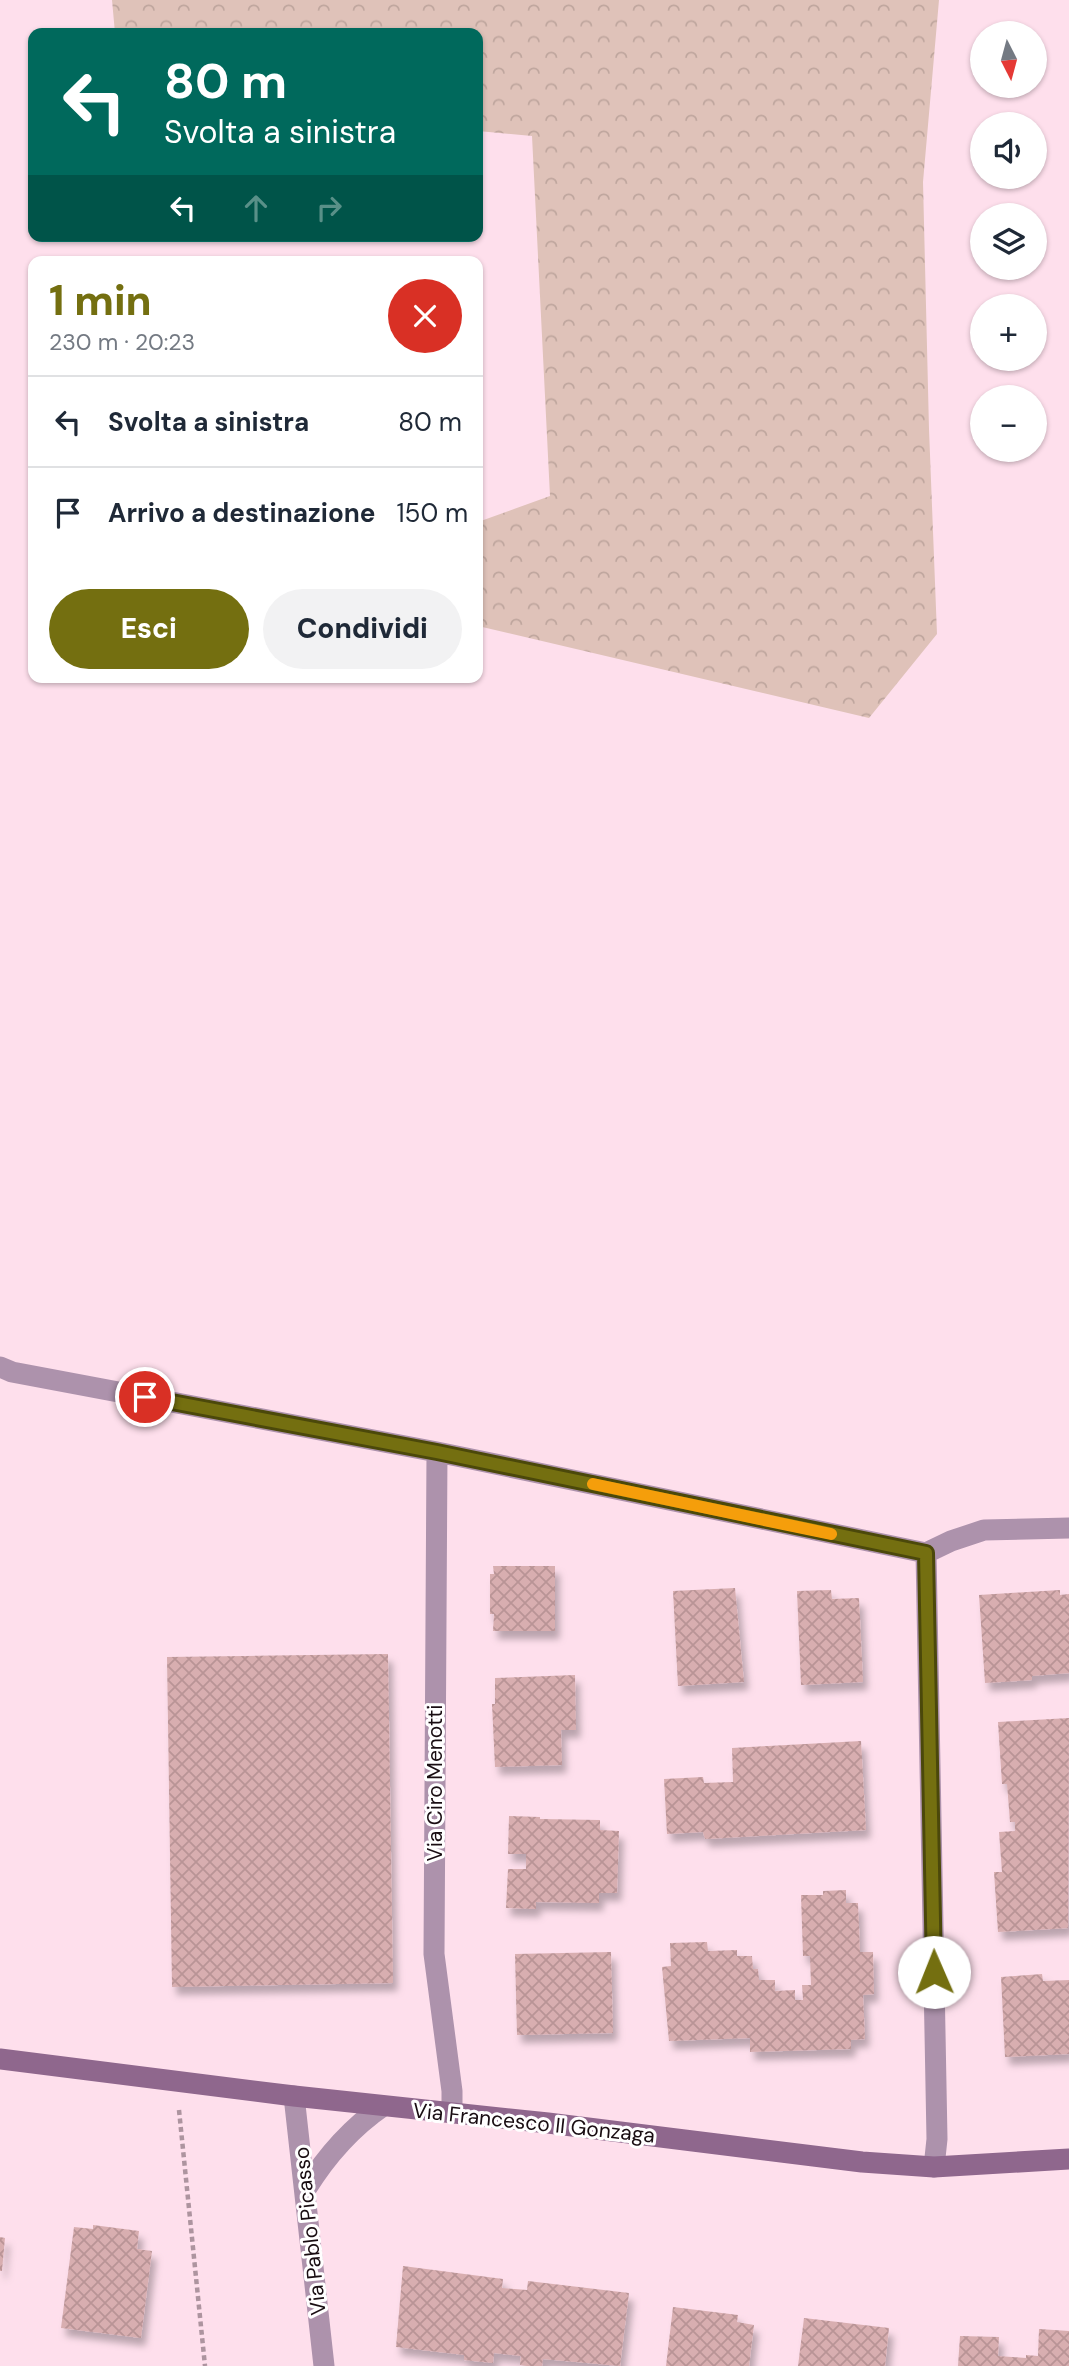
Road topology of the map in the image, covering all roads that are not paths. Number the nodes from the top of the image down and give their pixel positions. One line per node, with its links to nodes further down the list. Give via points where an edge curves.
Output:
1 (0, 1367): 2 (street)
2 (437, 1452): 4 (street); 8 (street, Via Ciro Menotti, via 434,1954)
3 (1069, 1528): 4 (street, via 984,1530)
4 (926, 1553): 10 (street)
5 (0, 2059): 6 (street, Via Francesco II Gonzaga)
6 (294, 2096): 7 (street, Via Francesco II Gonzaga); 11 (street, Via Pablo Picasso)
7 (383, 2106): 8 (street, Via Francesco II Gonzaga); 11 (street, via 346,2135)
8 (452, 2113): 10 (street, Via Francesco II Gonzaga)
9 (1069, 2159): 10 (street, Via Francesco II Gonzaga)
10 (934, 2167)
11 (306, 2189): 12 (street, Via Pablo Picasso)
12 (324, 2366)

